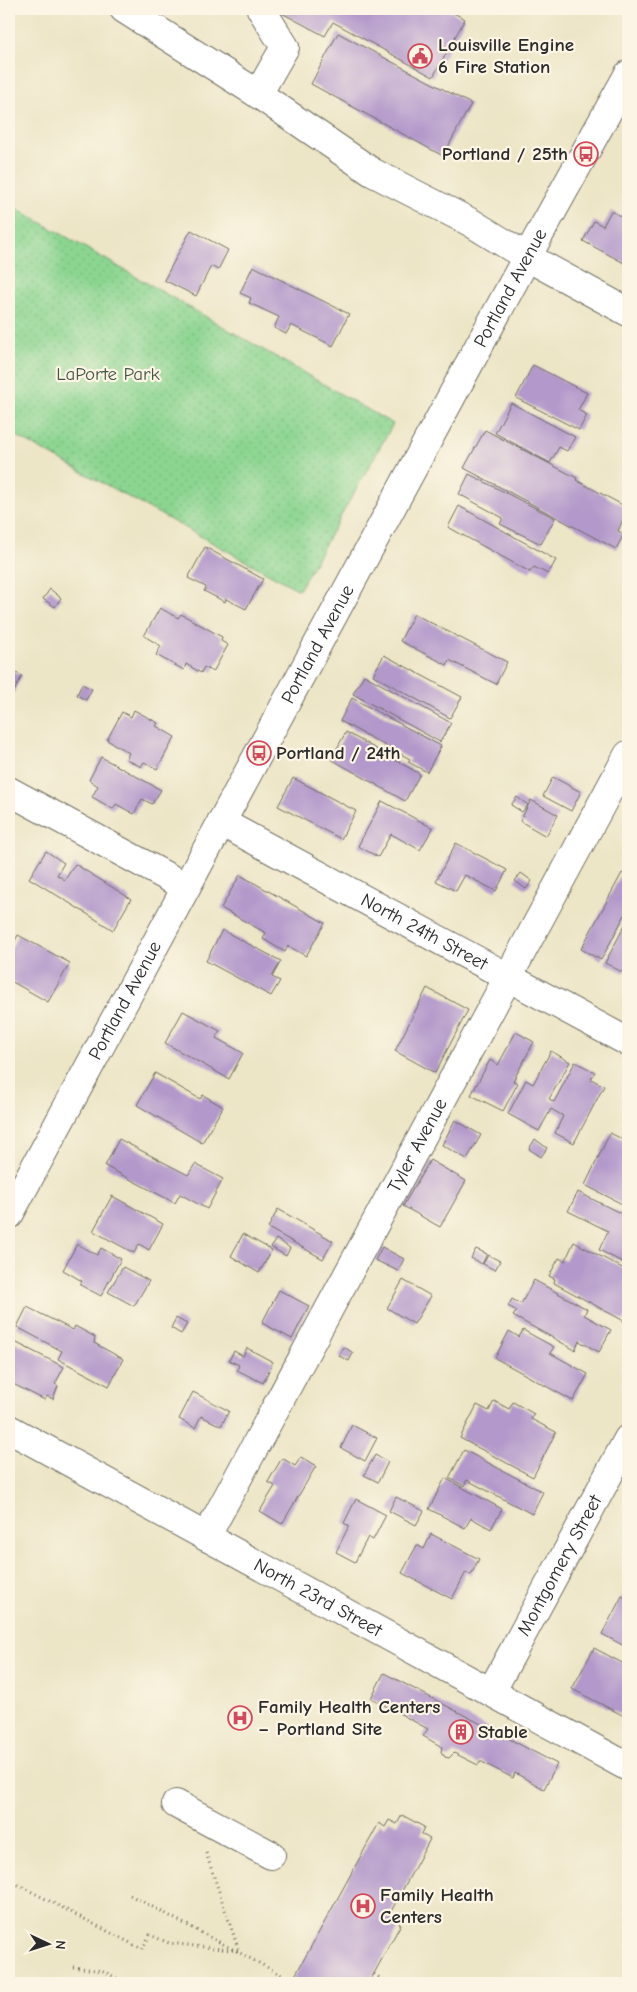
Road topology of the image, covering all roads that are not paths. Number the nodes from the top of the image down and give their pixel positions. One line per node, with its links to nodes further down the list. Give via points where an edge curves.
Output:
1 (124, 9): 4 (street)
2 (261, 9): 4 (street, via 285,47)
3 (628, 75): 5 (street, Portland Avenue)
4 (258, 94): 5 (street, via 372,172 470,222)
5 (528, 257): 6 (street); 9 (street, Portland Avenue)
6 (628, 312)
7 (628, 755): 11 (street, Tyler Avenue)
8 (9, 792): 10 (street)
9 (221, 822): 10 (street, Portland Avenue); 11 (street, North 24th Street)
10 (186, 887): 13 (street, Portland Avenue)
11 (508, 976): 12 (street, North 24th Street); 16 (street, Tyler Avenue)
12 (628, 1042)
13 (9, 1215)
14 (9, 1429): 16 (street, North 23rd Street)
15 (628, 1438): 17 (street, Montgomery Street)
16 (206, 1537): 17 (street, North 23rd Street)
17 (491, 1692): 18 (street, North 23rd Street)
18 (628, 1768)
19 (184, 1808): 20 (street)
20 (271, 1855)

